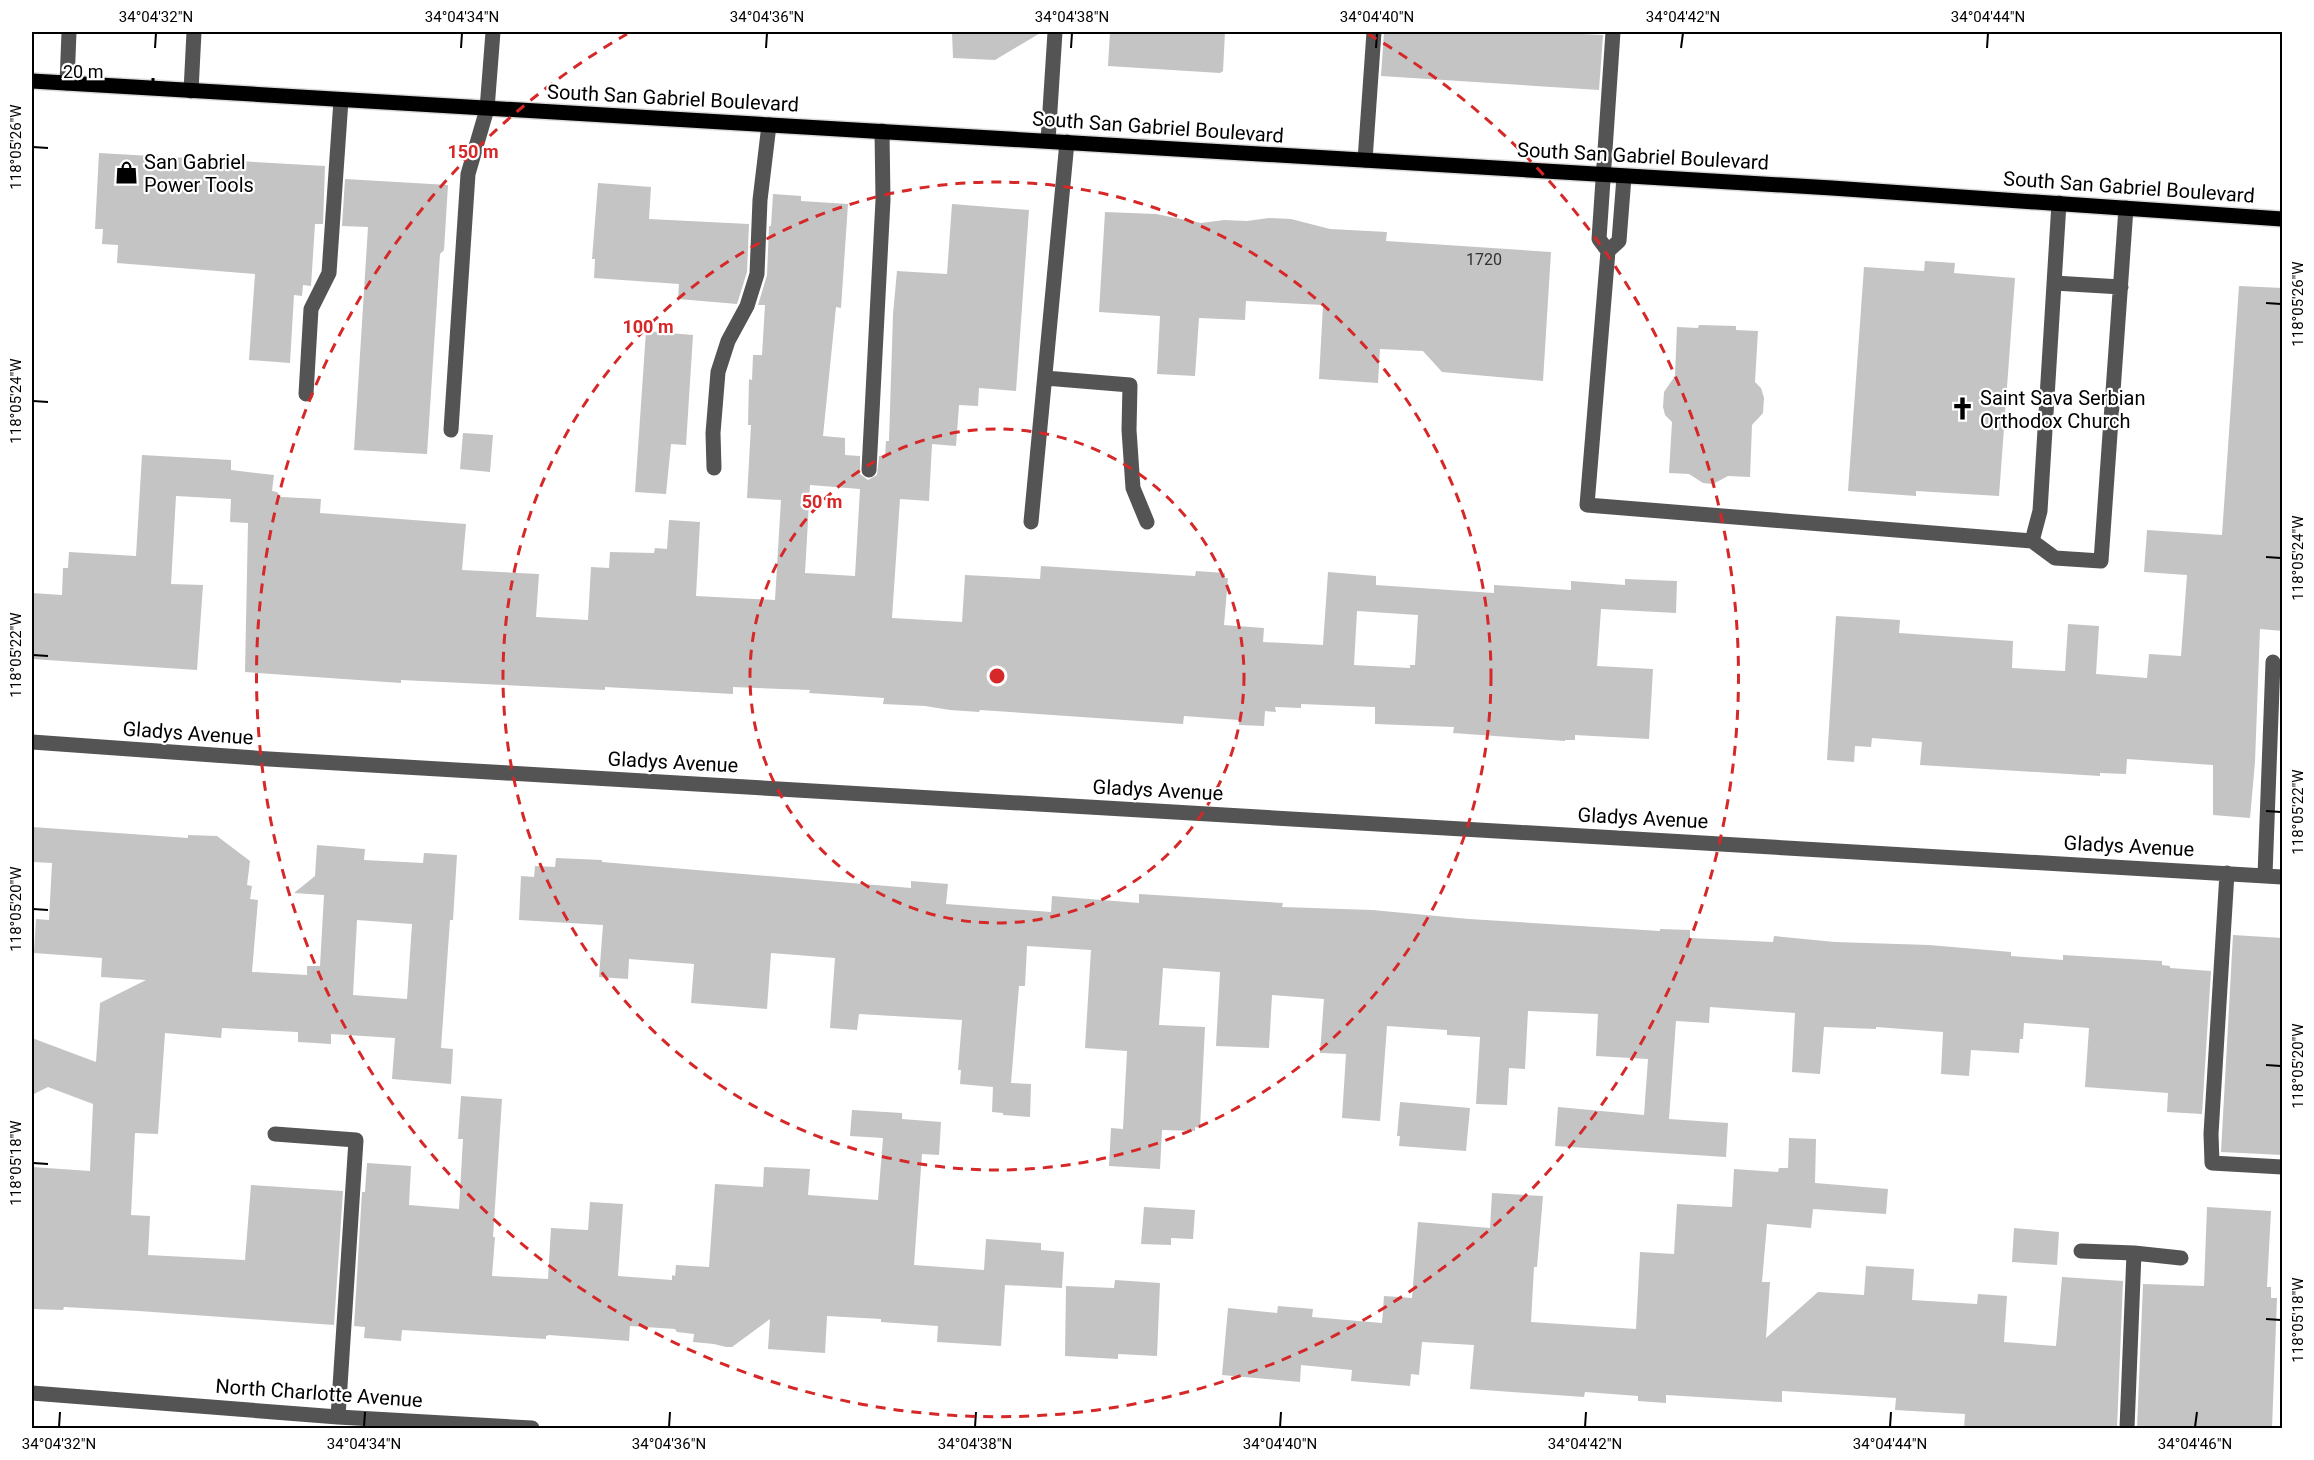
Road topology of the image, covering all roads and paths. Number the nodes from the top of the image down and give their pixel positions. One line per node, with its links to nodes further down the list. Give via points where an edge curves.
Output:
1 (69, 32): 8 (street)
2 (194, 32): 9 (street)
3 (493, 32): 11 (street)
4 (1055, 32): 14 (street)
5 (1374, 32): 16 (street)
6 (1613, 32): 17 (street)
7 (32, 81): 8 (main road, South San Gabriel Boulevard)
8 (67, 83): 9 (main road, South San Gabriel Boulevard)
9 (190, 91): 10 (main road, South San Gabriel Boulevard)
10 (341, 100): 11 (main road, South San Gabriel Boulevard); 26 (street, via 329,273 311,309)
11 (487, 109): 12 (main road, South San Gabriel Boulevard); 27 (street, via 468,174)
12 (769, 125): 13 (main road, South San Gabriel Boulevard); 28 (street, via 757,274 718,372)
13 (882, 131): 14 (main road, South San Gabriel Boulevard); 29 (street, via 883,200)
14 (1048, 141): 15 (main road, South San Gabriel Boulevard)
15 (1066, 142): 16 (main road, South San Gabriel Boulevard); 25 (street)
16 (1365, 160): 17 (main road, South San Gabriel Boulevard)
17 (1604, 175): 18 (main road, South San Gabriel Boulevard); 22 (street, via 1599,239)
18 (1624, 177): 19 (main road, South San Gabriel Boulevard); 22 (street, via 1619,241)
19 (2059, 203): 20 (main road, South San Gabriel Boulevard); 23 (street)
20 (2126, 208): 21 (main road, South San Gabriel Boulevard); 24 (street)
21 (2283, 219)
22 (1608, 250): 32 (street, via 1587,505)
23 (2054, 283): 24 (street); 32 (street, via 2040,511)
24 (2121, 287): 32 (street, via 2102,561 2055,558)
25 (1045, 378): 30 (street); 31 (street, via 1130,385 1133,488)
26 (306, 394)
27 (451, 430)
28 (714, 468)
29 (869, 471)
30 (1031, 522)
31 (1147, 522)
32 (2032, 541)
33 (2273, 662): 36 (street)
34 (32, 742): 35 (street, Gladys Avenue, via 281,760)
35 (2227, 873): 36 (street, Gladys Avenue); 39 (street, via 2211,1163)
36 (2265, 875): 37 (street, Gladys Avenue)
37 (2283, 877)
38 (275, 1134): 44 (street, via 356,1140)
39 (2283, 1167)
40 (2081, 1251): 41 (street)
41 (2134, 1253): 42 (street); 46 (street)
42 (2181, 1258)
43 (32, 1393): 44 (street, North Charlotte Avenue)
44 (338, 1417): 45 (street, North Charlotte Avenue)
45 (532, 1428)
46 (2127, 1428)

